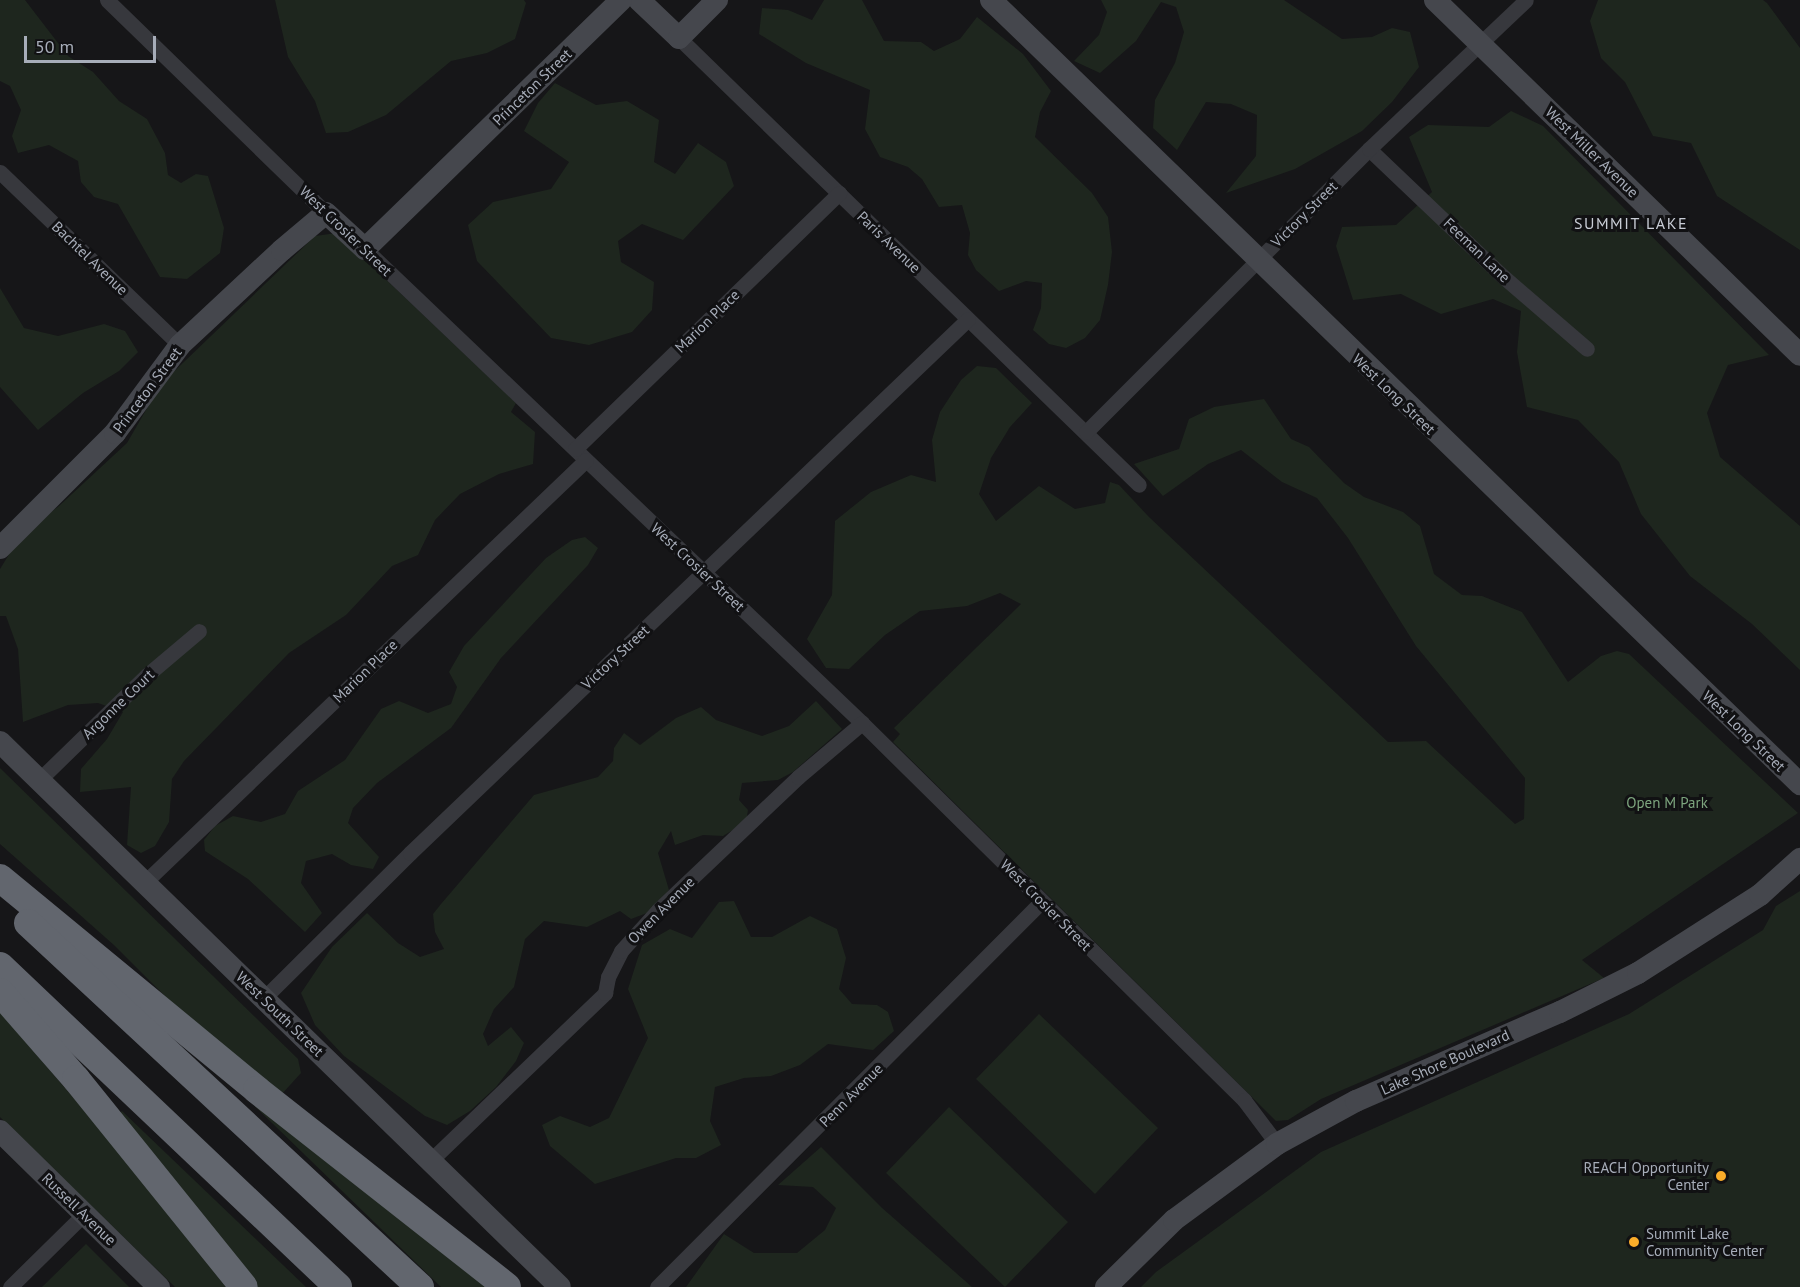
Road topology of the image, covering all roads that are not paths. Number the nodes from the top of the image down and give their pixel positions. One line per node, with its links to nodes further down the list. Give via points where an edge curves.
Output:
1 (107, 0): 13 (street, West Crosier Street)
2 (621, 0): 14 (street, Princeton Street)
3 (639, 0): 8 (street, Paris Avenue)
4 (717, 0): 8 (street)
5 (991, 0): 15 (street, West Long Street)
6 (1435, 0): 9 (street, West Miller Avenue)
7 (1526, 0): 9 (street, Victory Street)
8 (679, 38): 12 (street, Paris Avenue)
9 (1481, 44): 10 (street, Victory Street); 19 (street, West Miller Avenue)
10 (1369, 149): 15 (street, Victory Street); 18 (street, Feeman Lane, via 1499,273)
11 (0, 172): 17 (street, Bachtel Avenue)
12 (839, 193): 16 (street, Paris Avenue); 21 (street, Marion Place)
13 (326, 213): 14 (street, West Crosier Street); 17 (street, Princeton Street)
14 (365, 249): 21 (street, West Crosier Street)
15 (1256, 261): 20 (street, Victory Street); 29 (street, West Long Street)
16 (968, 319): 20 (street, Paris Avenue); 24 (street, Victory Street)
17 (180, 345): 23 (street, Princeton Street, via 115,434)
18 (1587, 349)
19 (1800, 355)
20 (1086, 432): 22 (street, Paris Avenue)
21 (580, 454): 24 (street, West Crosier Street); 32 (street, Marion Place)
22 (1139, 485)
23 (0, 548)
24 (703, 574): 26 (street, West Crosier Street); 37 (street, Victory Street)
25 (199, 631): 28 (street, Argonne Court, via 147,675)
26 (862, 723): 34 (street, West Crosier Street); 40 (street, Owen Avenue, via 798,777 658,910 621,951 605,993 596,1004)
27 (0, 742): 28 (street, West South Street)
28 (39, 780): 32 (street, West South Street)
29 (1800, 784)
30 (1800, 860): 39 (street, Lake Shore Boulevard, via 1760,895 1638,973 1560,1012 1356,1101)
31 (0, 878): 47 (highway, via 257,1090)
32 (145, 882): 37 (street, West South Street)
33 (0, 897): 46 (highway)
34 (1042, 901): 39 (street, West Crosier Street, via 1244,1100); 49 (street, Penn Avenue)
35 (0, 966): 45 (highway)
36 (0, 992): 44 (highway, via 76,1079)
37 (264, 998): 40 (street, West South Street)
38 (0, 1131): 41 (street, Russell Avenue)
39 (1277, 1144): 50 (street, Lake Shore Boulevard, via 1174,1220)
40 (430, 1161): 48 (street, West South Street)
41 (84, 1214): 42 (street); 43 (street, Russell Avenue)
42 (10, 1287)
43 (159, 1287)
44 (244, 1287)
45 (338, 1287)
46 (420, 1287)
47 (507, 1287)
48 (560, 1287)
49 (657, 1287)
50 (1106, 1287)

